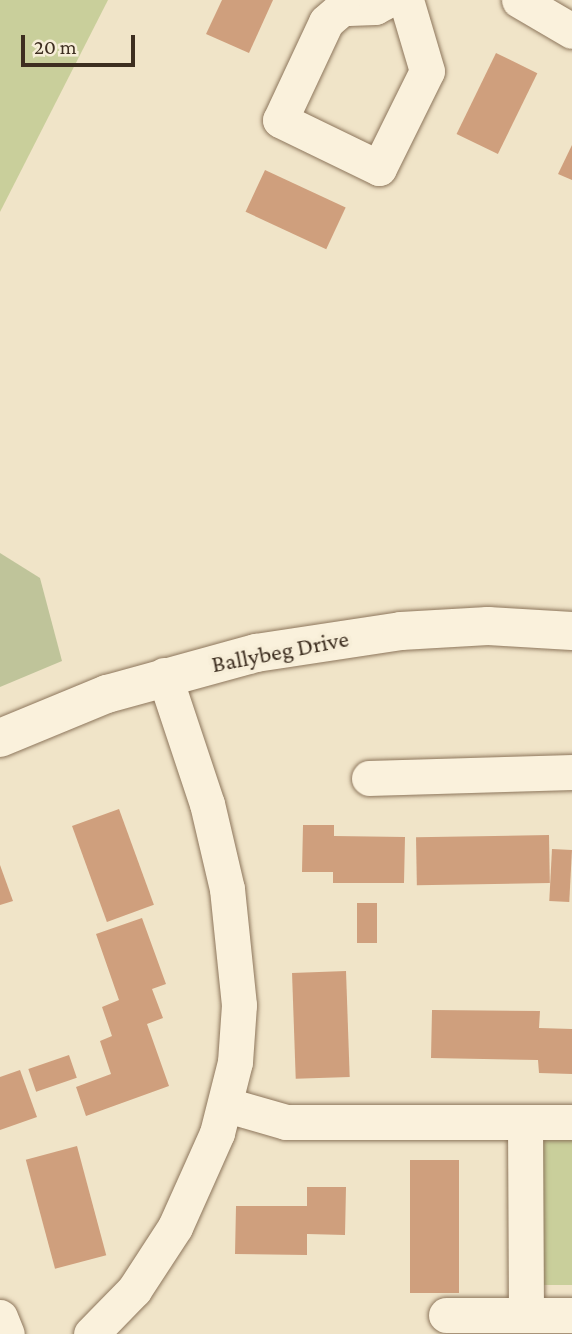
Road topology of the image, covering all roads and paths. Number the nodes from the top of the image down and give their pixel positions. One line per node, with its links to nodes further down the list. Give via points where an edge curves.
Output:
1 (387, 0): 2 (street, via 375,7 342,8 326,22 280,120 379,168 427,71)
2 (406, 0)
3 (520, 0): 4 (street)
4 (572, 31)
5 (572, 631): 6 (street, Ballybeg Drive, via 488,626 401,631 256,653)
6 (164, 676): 7 (street, Ballybeg Drive); 10 (street, via 211,817 232,922 238,1032)
7 (0, 738)
8 (572, 772): 9 (street)
9 (369, 778)
10 (227, 1105): 11 (street, via 286,1122); 18 (street, via 189,1200 161,1252)
11 (525, 1122): 12 (street); 14 (street)
12 (572, 1122)
13 (446, 1315): 14 (street)
14 (526, 1315): 15 (street)
15 (572, 1315)
16 (0, 1317): 17 (street)
17 (7, 1334)
18 (92, 1334)

